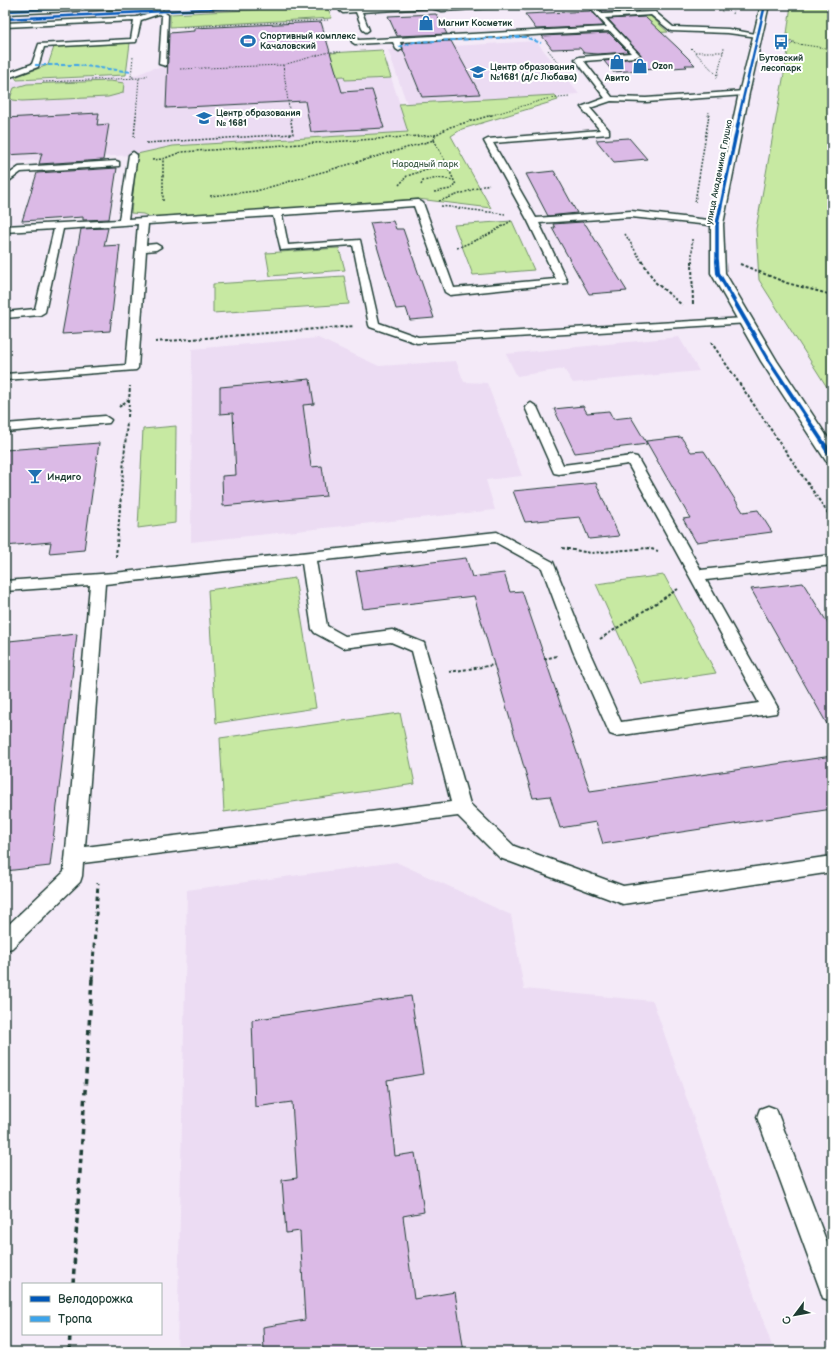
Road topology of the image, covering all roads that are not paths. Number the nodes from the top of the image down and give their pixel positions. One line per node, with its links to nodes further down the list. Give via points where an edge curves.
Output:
1 (144, 5): 10 (street)
2 (508, 5): 9 (lane)
3 (523, 5): 6 (lane)
4 (591, 5): 11 (lane)
5 (765, 5): 17 (street, улица Академика Глушко)
6 (547, 6)
7 (342, 8): 9 (lane); 13 (lane)
8 (159, 10): 12 (lane); 21 (lane, via 165,15)
9 (358, 10): 16 (lane)
10 (5, 11)
11 (600, 16): 15 (lane); 17 (lane, via 653,13 671,29)
12 (138, 18): 14 (lane); 22 (lane, via 134,41 41,45 35,65)
13 (346, 19)
14 (5, 25)
15 (612, 28): 19 (lane); 24 (lane, via 636,55 579,59)
16 (366, 30)
17 (758, 35): 23 (street, улица Академика Глушко)
18 (353, 36): 19 (lane, via 355,42)
19 (396, 40): 20 (lane)
20 (399, 49)
21 (162, 64)
22 (5, 77)
23 (744, 93): 24 (lane, via 646,100); 32 (street, улица Академика Глушко)
24 (610, 99): 30 (lane, via 585,107 606,132 488,141)
25 (133, 155): 31 (lane)
26 (116, 164): 27 (lane, via 19,170)
27 (5, 181)
28 (277, 213): 29 (lane); 30 (lane, via 418,203 450,292 562,281); 38 (lane, via 284,248 357,242 374,325 417,340)
29 (143, 221): 31 (lane); 36 (lane)
30 (533, 221): 32 (lane, via 631,214)
31 (123, 222): 33 (lane)
32 (717, 224): 38 (street, улица Академика Глушко, via 718,273)
33 (59, 226): 34 (lane); 37 (lane, via 40,312)
34 (5, 230)
35 (156, 247): 36 (lane)
36 (141, 248): 39 (lane, via 132,368)
37 (5, 314)
38 (745, 321): 43 (street, улица Академика Глушко)
39 (5, 377)
40 (531, 406): 46 (lane, via 559,470 632,460)
41 (105, 420): 42 (lane)
42 (5, 428)
43 (832, 457)
44 (308, 558): 46 (lane, via 498,537 548,565 581,651 616,729 770,708); 47 (lane); 49 (lane, via 320,629 343,642 392,636 419,647)
45 (832, 560): 46 (lane)
46 (697, 576)
47 (98, 579): 48 (lane); 50 (lane)
48 (5, 586)
49 (462, 808): 50 (lane); 51 (lane, via 507,852 623,895)
50 (75, 856): 52 (lane, via 73,876)
51 (832, 864)
52 (5, 941)
53 (768, 1117): 54 (lane)
54 (832, 1289)

